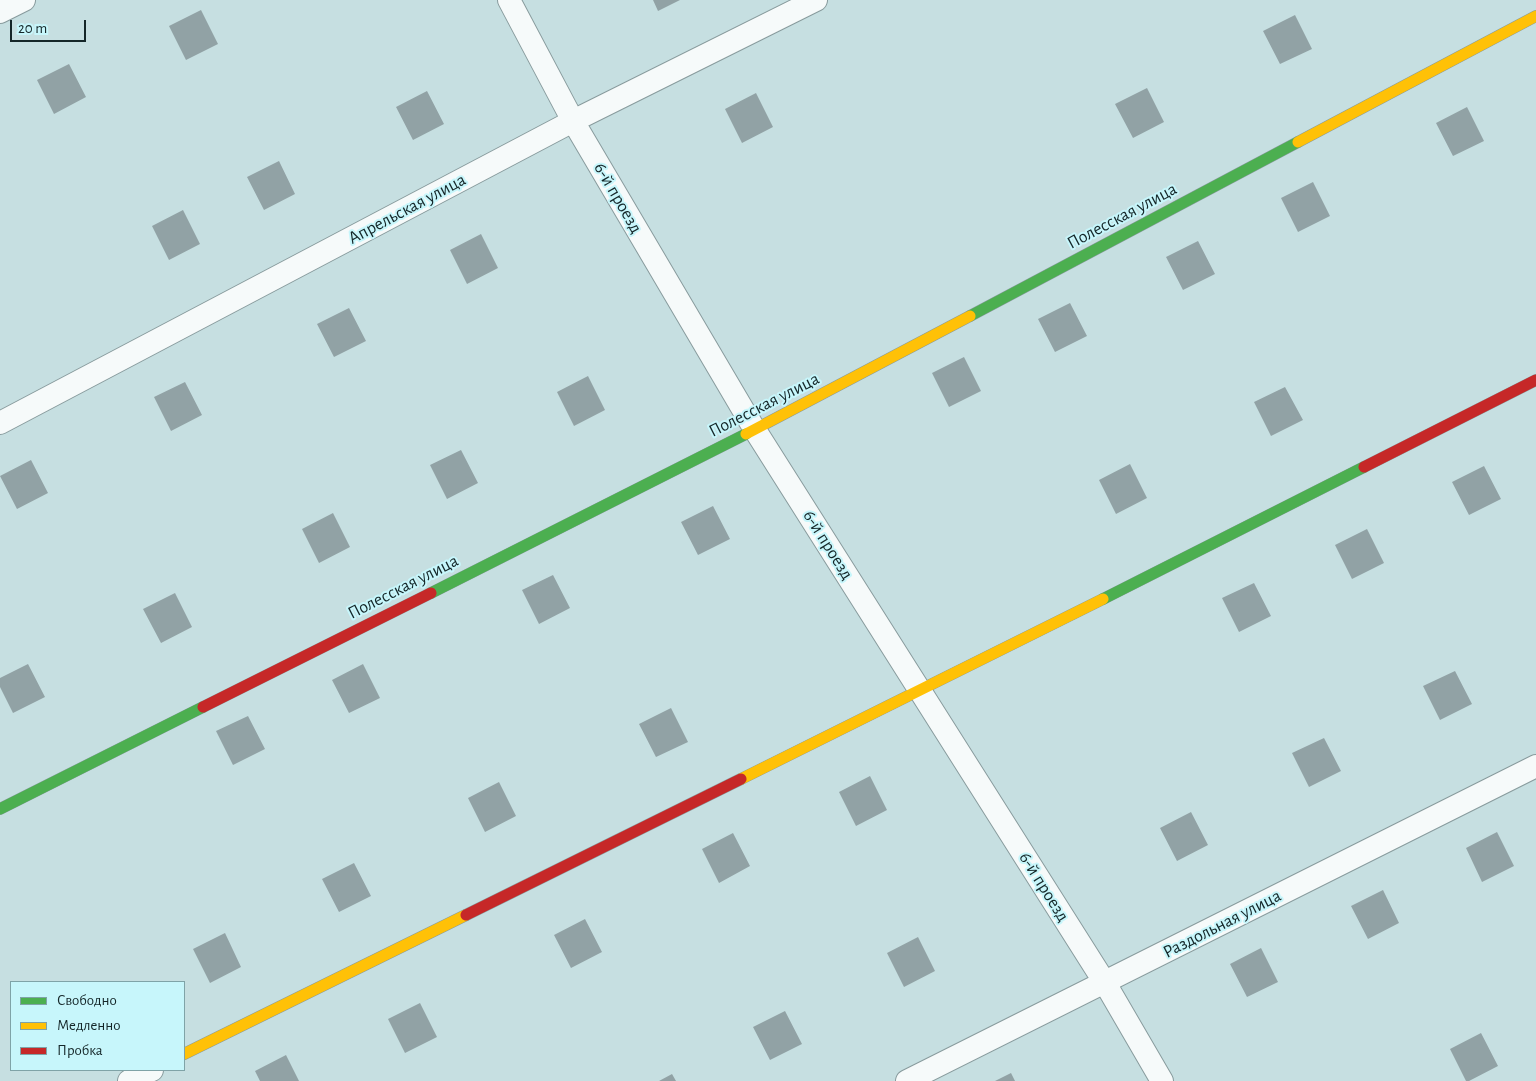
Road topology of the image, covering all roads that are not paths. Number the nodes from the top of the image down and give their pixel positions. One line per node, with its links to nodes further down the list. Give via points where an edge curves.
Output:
1 (24, 0): 4 (street)
2 (509, 0): 6 (street, 6-й проезд)
3 (816, 0): 6 (street, Апрельская улица)
4 (0, 12)
5 (1536, 16): 9 (street, Полесская улица)
6 (573, 121): 8 (street, Апрельская улица); 9 (street, 6-й проезд)
7 (1536, 380): 10 (street)
8 (0, 424)
9 (755, 430): 10 (street, 6-й проезд); 12 (street, Полесская улица)
10 (920, 691): 13 (street, 6-й проезд); 14 (street)
11 (1536, 766): 13 (street, Раздольная улица)
12 (0, 809)
13 (1104, 983): 17 (street, Раздольная улица); 18 (street, 6-й проезд)
14 (185, 1054)
15 (150, 1071): 16 (street)
16 (129, 1081)
17 (907, 1081)
18 (1162, 1081)

